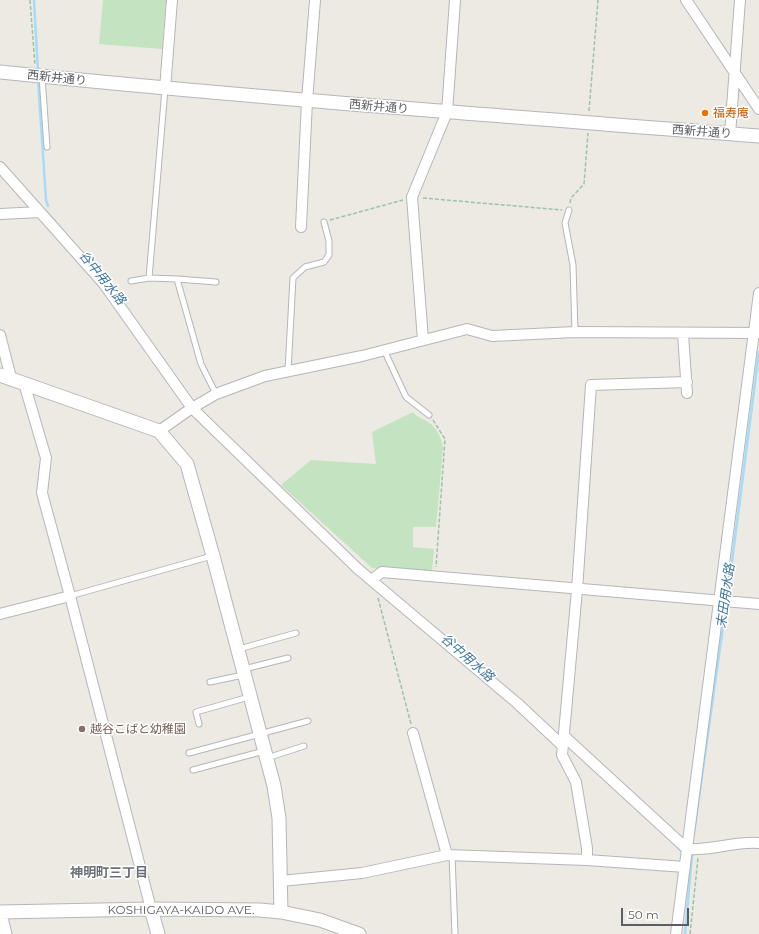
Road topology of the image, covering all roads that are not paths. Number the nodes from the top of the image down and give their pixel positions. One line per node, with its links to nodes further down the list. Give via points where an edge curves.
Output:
1 (172, 0): 9 (street)
2 (315, 0): 10 (street)
3 (456, 0): 12 (street)
4 (686, 0): 7 (street)
5 (740, 0): 7 (street)
6 (0, 72): 8 (street, 西新井通り)
7 (734, 72): 11 (street); 13 (street)
8 (39, 76): 9 (street, 西新井通り); 15 (lane)
9 (165, 89): 10 (street, 西新井通り); 22 (lane)
10 (307, 101): 12 (street, 西新井通り); 21 (street)
11 (759, 109)
12 (447, 112): 13 (street, 西新井通り); 31 (street, via 412,197)
13 (730, 134): 14 (street, 西新井通り)
14 (759, 136)
15 (47, 147)
16 (0, 168): 18 (street)
17 (569, 210): 27 (lane, via 565,223 573,265)
18 (40, 212): 19 (street); 39 (street, via 104,284)
19 (0, 214)
20 (324, 222): 33 (lane, via 329,241 329,255 324,262 305,267 293,278)
21 (301, 227)
22 (149, 278): 23 (lane); 24 (lane)
23 (177, 279): 25 (lane); 38 (lane, via 201,364)
24 (130, 281)
25 (216, 282)
26 (759, 293): 28 (street)
27 (575, 332): 29 (street); 31 (street, via 492,336 467,329)
28 (756, 333): 29 (street); 46 (street)
29 (683, 334): 35 (street)
30 (0, 335): 34 (street)
31 (423, 340): 32 (street)
32 (384, 350): 33 (street); 40 (lane, via 406,397)
33 (288, 371): 38 (street, via 265,376)
34 (6, 377): 36 (street)
35 (687, 382): 37 (street); 44 (street, via 591,384)
36 (24, 383): 41 (street); 45 (street, via 46,458 42,493)
37 (687, 392)
38 (216, 394): 39 (street)
39 (192, 408): 41 (street); 43 (street)
40 (429, 415)
41 (159, 431): 42 (street, via 187,464)
42 (213, 556): 45 (lane); 50 (street)
43 (371, 580): 44 (street, via 382,572); 59 (street)
44 (577, 590): 46 (street); 59 (street)
45 (70, 596): 48 (street); 70 (street)
46 (719, 600): 47 (street); 65 (street)
47 (759, 604)
48 (0, 614)
49 (296, 633): 50 (lane)
50 (238, 649): 52 (street)
51 (288, 658): 52 (lane)
52 (244, 672): 53 (lane); 54 (street)
53 (210, 682)
54 (250, 697): 56 (lane, via 196,712); 58 (street)
55 (308, 721): 58 (lane)
56 (199, 724)
57 (413, 733): 66 (street)
58 (260, 735): 61 (lane); 62 (street)
59 (564, 742): 65 (street); 67 (street, via 562,755 576,782)
60 (304, 746): 62 (lane)
61 (189, 753)
62 (265, 754): 63 (lane); 69 (street, via 279,818)
63 (193, 770)
64 (759, 843): 65 (street, via 744,842 699,850)
65 (687, 849): 68 (street)
66 (449, 855): 67 (street); 69 (street, via 362,873); 76 (lane)
67 (587, 860): 68 (street)
68 (685, 867): 77 (street)
69 (280, 881): 71 (street)
70 (151, 909): 71 (street, KOSHIGAYA-KAIDO AVE.); 72 (street, KOSHIGAYA-KAIDO AVE.); 74 (street)
71 (281, 912): 75 (street, KOSHIGAYA-KAIDO AVE., via 320,920)
72 (0, 913): 73 (street)
73 (5, 934)
74 (158, 934)
75 (359, 934)
76 (456, 934)
77 (676, 934)

